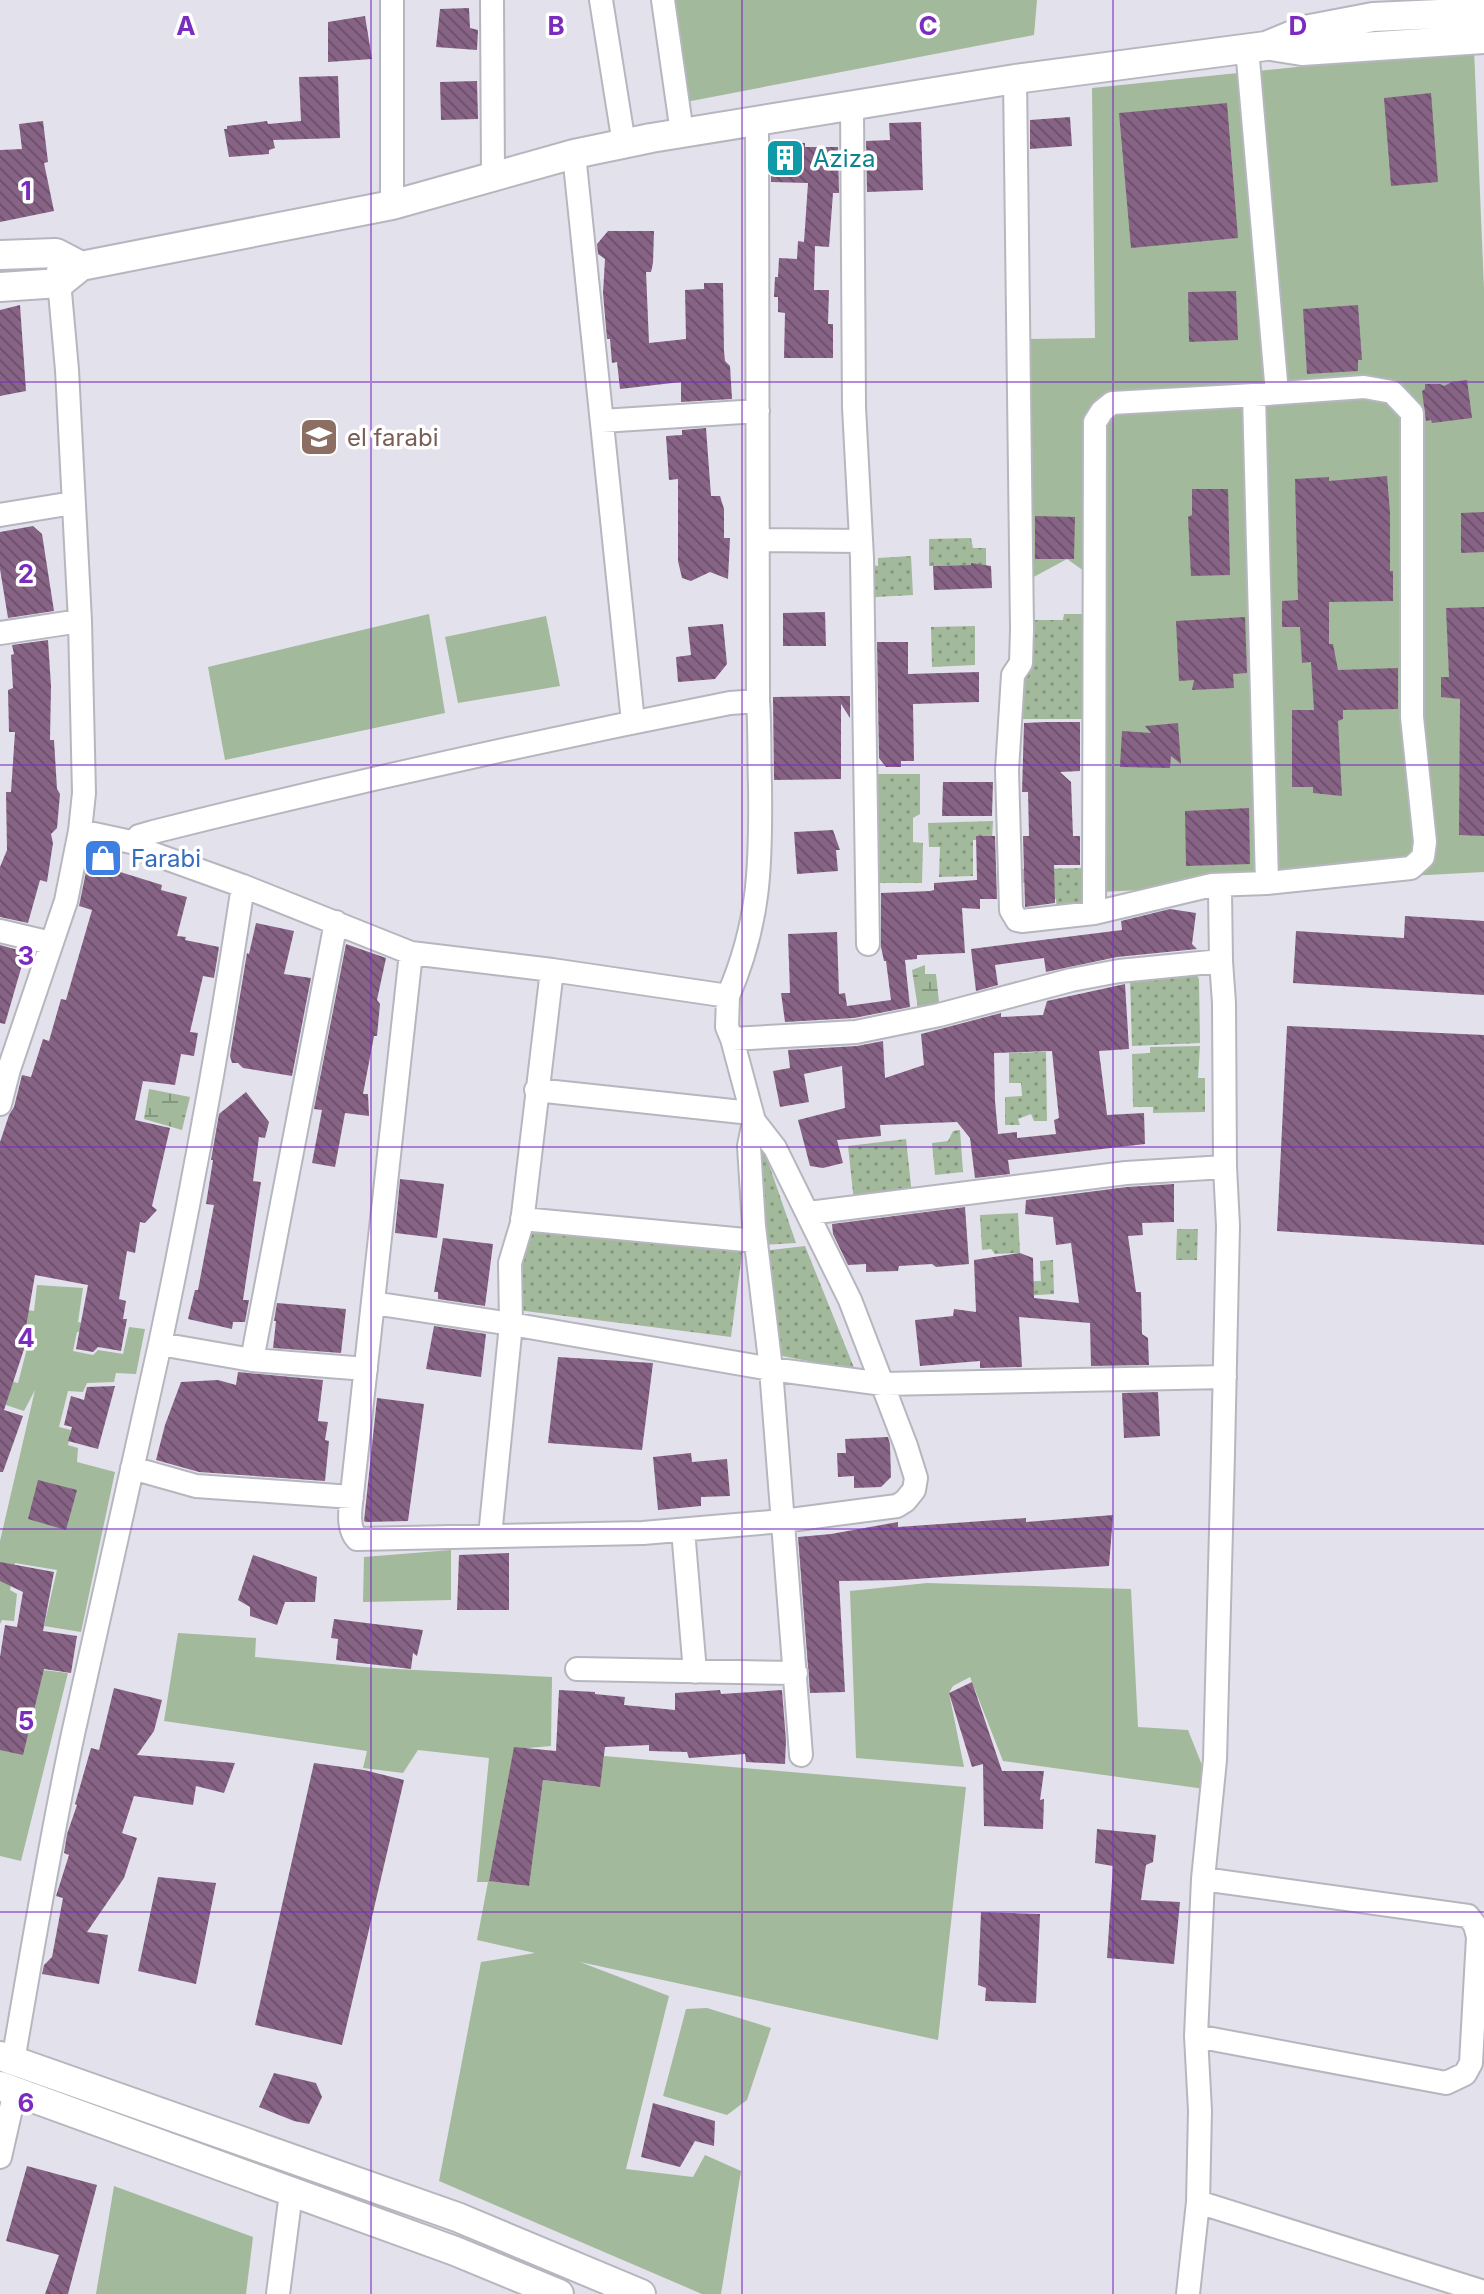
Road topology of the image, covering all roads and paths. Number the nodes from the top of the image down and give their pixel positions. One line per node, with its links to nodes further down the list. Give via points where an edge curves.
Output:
1 (392, 0): 15 (street)
2 (492, 0): 14 (street)
3 (601, 0): 12 (street)
4 (663, 0): 11 (street)
5 (1484, 12): 7 (street, via 1359,19)
6 (1484, 39): 7 (street, via 1302,51)
7 (1256, 47): 8 (street); 19 (street)
8 (1015, 79): 9 (street); 36 (street, via 1022,629 1021,663 1013,675 1007,770 1011,910 1022,921)
9 (852, 106): 10 (street); 26 (street, via 854,407)
10 (757, 120): 11 (street); 21 (street)
11 (682, 133): 12 (street)
12 (624, 144): 13 (street)
13 (574, 154): 14 (street); 22 (street)
14 (493, 177): 15 (street)
15 (392, 205): 17 (street)
16 (0, 255): 17 (street)
17 (66, 268): 18 (street); 23 (street)
18 (0, 287)
19 (1277, 393): 20 (street); 33 (street, via 1364,387 1392,392 1412,413 1412,717 1425,842 1423,857 1411,868)
20 (1254, 395): 33 (street); 36 (street, via 1112,403 1095,422)
21 (758, 411): 22 (street); 25 (street)
22 (602, 421): 30 (street)
23 (73, 503): 24 (street); 27 (street)
24 (0, 515)
25 (758, 540): 26 (street); 29 (street)
26 (861, 541): 40 (street)
27 (80, 621): 28 (street); 31 (street)
28 (0, 633)
29 (758, 701): 30 (street); 44 (street, via 757,896 750,937)
30 (633, 722): 32 (street, via 292,797 139,836)
31 (80, 831): 32 (street); 39 (street)
32 (136, 843): 34 (street)
33 (1267, 883): 35 (street)
34 (243, 886): 37 (street); 56 (street)
35 (1218, 886): 36 (street); 42 (street)
36 (1094, 913)
37 (336, 922): 41 (street); 57 (street)
38 (0, 931): 39 (street)
39 (51, 943): 46 (street)
40 (868, 944)
41 (411, 953): 43 (street); 54 (street)
42 (1221, 961): 45 (street, via 1071,980 856,1032); 50 (street)
43 (552, 970): 44 (street); 47 (street)
44 (728, 996): 45 (street)
45 (732, 1039): 49 (street)
46 (4, 1068): 48 (street)
47 (536, 1090): 49 (street); 52 (street)
48 (0, 1104)
49 (752, 1117): 51 (street); 53 (street)
50 (1225, 1167): 51 (street, via 1126,1173); 60 (street)
51 (809, 1213): 61 (street)
52 (522, 1219): 53 (street); 55 (street, via 510,1263)
53 (756, 1241): 59 (street)
54 (373, 1303): 55 (street); 58 (street)
55 (511, 1324): 59 (street); 66 (street)
56 (160, 1344): 57 (street); 62 (street)
57 (252, 1360): 58 (street)
58 (366, 1369): 63 (street)
59 (771, 1369): 61 (street); 64 (street)
60 (1225, 1377): 61 (street); 71 (street, via 1215,1760)
61 (883, 1384): 64 (street, via 912,1464 914,1490 897,1506)
62 (132, 1468): 63 (street, via 196,1486); 73 (street)
63 (352, 1497): 66 (street, via 350,1527 357,1539)
64 (783, 1521): 65 (street); 69 (street)
65 (683, 1530): 66 (street); 68 (street)
66 (490, 1536)
67 (577, 1669): 68 (street)
68 (695, 1672): 69 (street)
69 (796, 1673): 70 (street)
70 (801, 1755)
71 (1203, 1879): 72 (street); 72 (street, via 1468,1916 1478,1937 1471,2063 1465,2074 1446,2083)
72 (1196, 2036): 77 (street)
73 (7, 2058): 81 (street, via 457,2217)
74 (7, 2089): 75 (street); 76 (street)
75 (0, 2157)
76 (291, 2193): 79 (street); 80 (street)
77 (1198, 2202): 78 (street); 82 (street)
78 (1484, 2292)
79 (278, 2294)
80 (559, 2294)
81 (641, 2294)
82 (1188, 2294)

